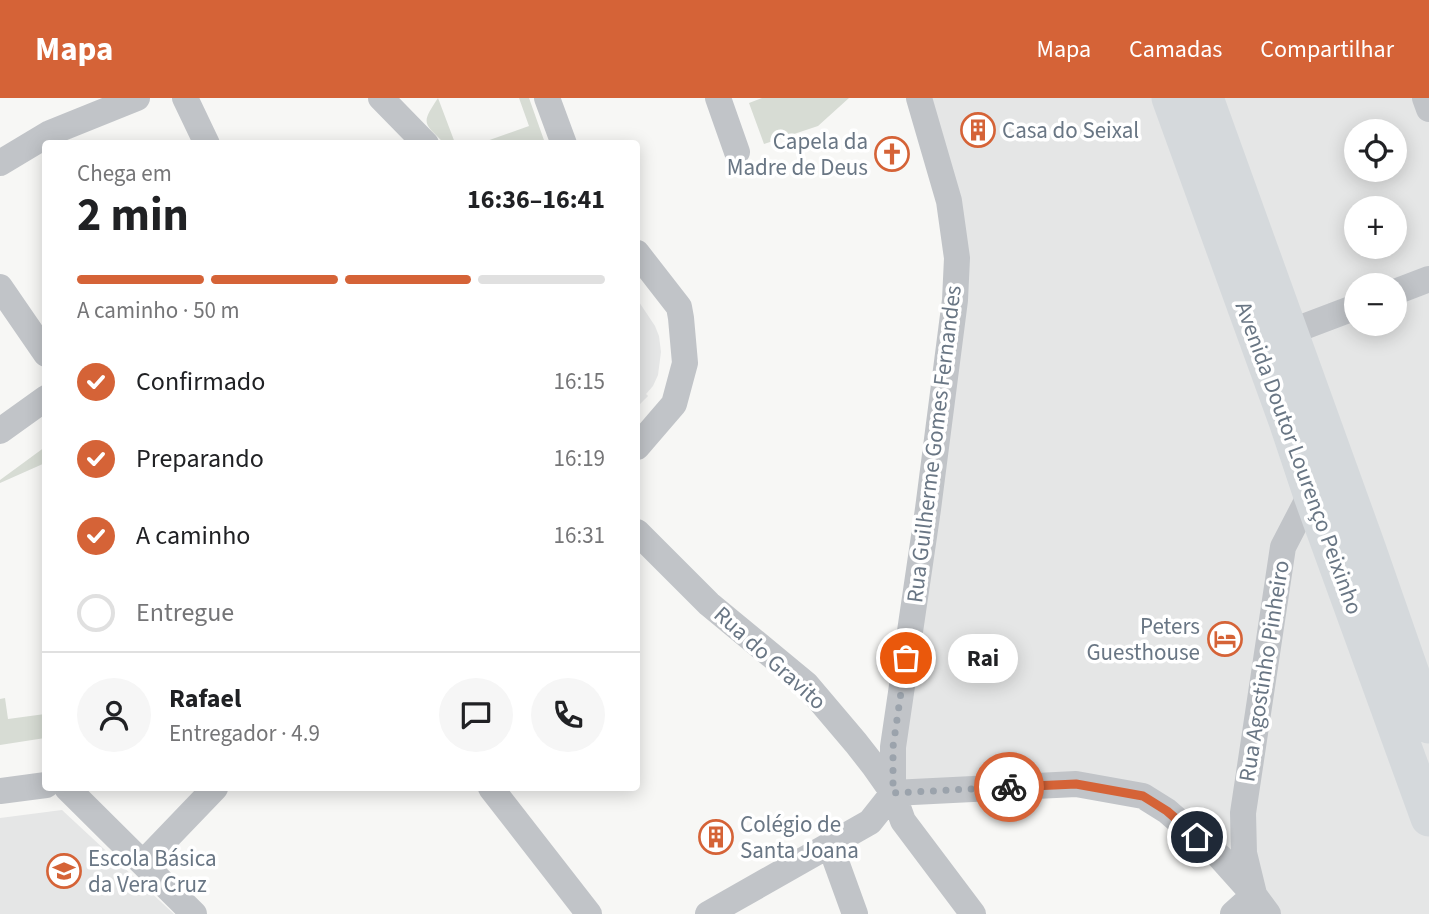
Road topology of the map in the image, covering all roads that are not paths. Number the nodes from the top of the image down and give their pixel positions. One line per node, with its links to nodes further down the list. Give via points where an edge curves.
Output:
1 (137, 98): 15 (street, via 50,133)
2 (185, 98): 11 (street)
3 (381, 98): 12 (street)
4 (547, 98): 13 (street)
5 (718, 98): 14 (street)
6 (919, 98): 34 (street, Rua Guilherme Gomes Fernandes, via 949,201 957,258 933,470 893,747)
7 (1170, 98): 26 (main road, Avenida Doutor Lourenço Peixinho)
8 (1205, 98): 21 (main road, Avenida Doutor Lourenço Peixinho)
9 (1425, 98): 10 (street)
10 (1429, 108)
11 (205, 140)
12 (422, 140)
13 (563, 140)
14 (737, 152)
15 (0, 163)
16 (640, 257): 25 (street, via 679,307 685,363 674,404)
17 (1429, 279): 19 (street)
18 (0, 287): 22 (street)
19 (1407, 287)
20 (1344, 312): 21 (street)
21 (1290, 332): 28 (main road, Avenida Doutor Lourenço Peixinho)
22 (42, 348)
23 (42, 401): 24 (street)
24 (0, 431)
25 (640, 444)
26 (1311, 493): 35 (main road, Avenida Doutor Lourenço Peixinho); 38 (street, Rua Agostinho Pinheiro, via 1283,547 1243,813 1244,853)
27 (640, 535): 34 (street, Rua do Gravito, via 709,604 806,684)
28 (1429, 725)
29 (42, 786): 30 (street)
30 (0, 791)
31 (70, 791): 37 (street)
32 (212, 791): 37 (street)
33 (493, 791): 40 (street)
34 (893, 793): 36 (street, via 870,822); 38 (street, via 1076,784 1143,796 1212,850); 43 (street, via 904,821)
35 (1429, 818)
36 (830, 845): 41 (street); 42 (street)
37 (143, 863): 39 (street)
38 (1261, 905): 44 (street)
39 (194, 914)
40 (589, 914)
41 (708, 914)
42 (855, 914)
43 (973, 914)
44 (1233, 914)

